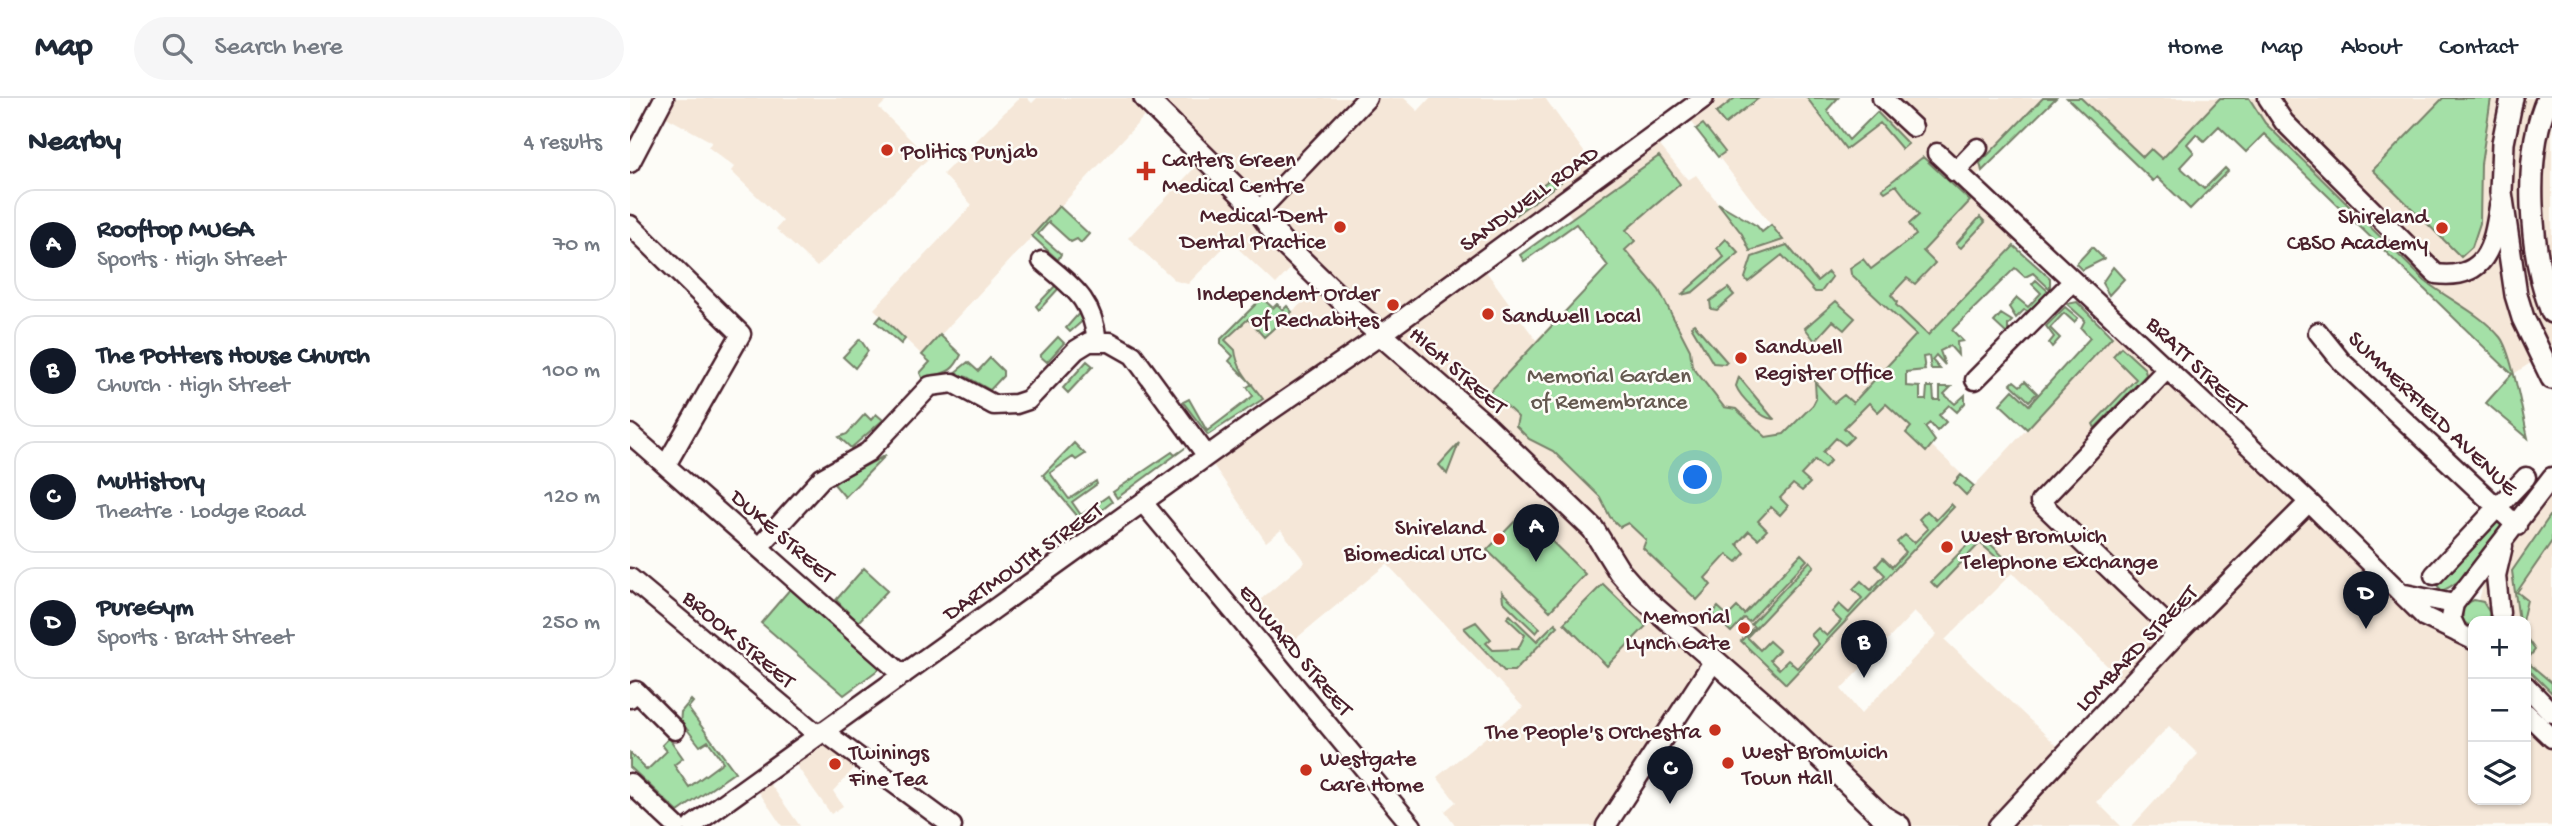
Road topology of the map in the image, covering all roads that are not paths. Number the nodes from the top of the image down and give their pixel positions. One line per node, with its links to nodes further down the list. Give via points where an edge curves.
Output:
1 (664, 98): 12 (street)
2 (1367, 98): 15 (street)
3 (1704, 98): 21 (street, SANDWELL ROAD)
4 (1882, 98): 9 (street)
5 (2268, 98): 14 (street, via 2284,122 2436,274 2468,274 2479,265 2496,227)
6 (2512, 98): 14 (street, via 2503,143)
7 (2548, 98): 19 (street, via 2534,165 2532,226)
8 (1144, 101): 15 (street, HIGH STREET)
9 (1913, 127)
10 (1978, 148): 13 (street)
11 (1937, 153): 13 (street, BRATT STREET)
12 (630, 163)
13 (1955, 172): 18 (street, BRATT STREET)
14 (2501, 192): 24 (street, via 2516,295)
15 (1259, 211): 21 (street, HIGH STREET, via 1280,240)
16 (630, 225): 28 (street, via 741,334)
17 (1042, 261): 22 (street, via 1083,297 1094,318)
18 (2073, 281): 23 (street, BRATT STREET); 25 (street)
19 (2552, 312)
20 (2318, 332): 33 (street, SUMMERFIELD AVENUE, via 2342,362)
21 (1381, 335): 27 (street, DARTMOUTH STREET); 46 (street, HIGH STREET, via 1487,427 1593,529 1619,571)
22 (1097, 341): 27 (street, via 1120,346 1132,355); 36 (street, via 1076,350 1028,400 1016,404 994,405 953,383 930,386 868,452 822,478)
23 (2167, 369): 31 (street, BRATT STREET); 43 (street, via 2040,502)
24 (2552, 378)
25 (1975, 380)
26 (630, 434): 28 (street, DUKE STREET)
27 (1207, 456): 32 (street, DARTMOUTH STREET)
28 (666, 465): 36 (street, DUKE STREET)
29 (2526, 477): 33 (street)
30 (2552, 477): 34 (street)
31 (2309, 502): 39 (street, BRATT STREET); 43 (street, LOMBARD STREET)
32 (1144, 504): 47 (street, DARTMOUTH STREET); 60 (street, EDWARD STREET)
33 (2497, 509): 34 (street, SUMMERFIELD AVENUE); 37 (street)
34 (2517, 526): 35 (street)
35 (2504, 542): 40 (street); 41 (street, via 2496,576)
36 (760, 546): 47 (street, DUKE STREET)
37 (2434, 575)
38 (630, 578): 53 (street, BROOK STREET)
39 (2405, 593): 40 (street); 44 (street, BRATT STREET, via 2425,617)
40 (2457, 601): 42 (street, via 2471,592 2487,594); 45 (street, via 2451,618)
41 (2499, 616)
42 (2499, 616)
43 (2177, 634): 62 (street, LOMBARD STREET)
44 (2468, 638)
45 (2468, 638)
46 (1713, 662): 56 (street, HIGH STREET); 61 (street)
47 (903, 675): 53 (street, DARTMOUTH STREET)
48 (2531, 691): 50 (street)
49 (630, 698): 52 (street, via 636,691)
50 (2552, 713)
51 (2531, 718): 54 (street)
52 (675, 730)
53 (821, 733): 58 (street, DARTMOUTH STREET); 59 (street, BROOK STREET)
54 (2552, 738)
55 (630, 783): 57 (street)
56 (1890, 823)
57 (676, 826)
58 (692, 826)
59 (953, 826)
60 (1412, 826)
61 (1606, 826)
62 (1998, 826)

